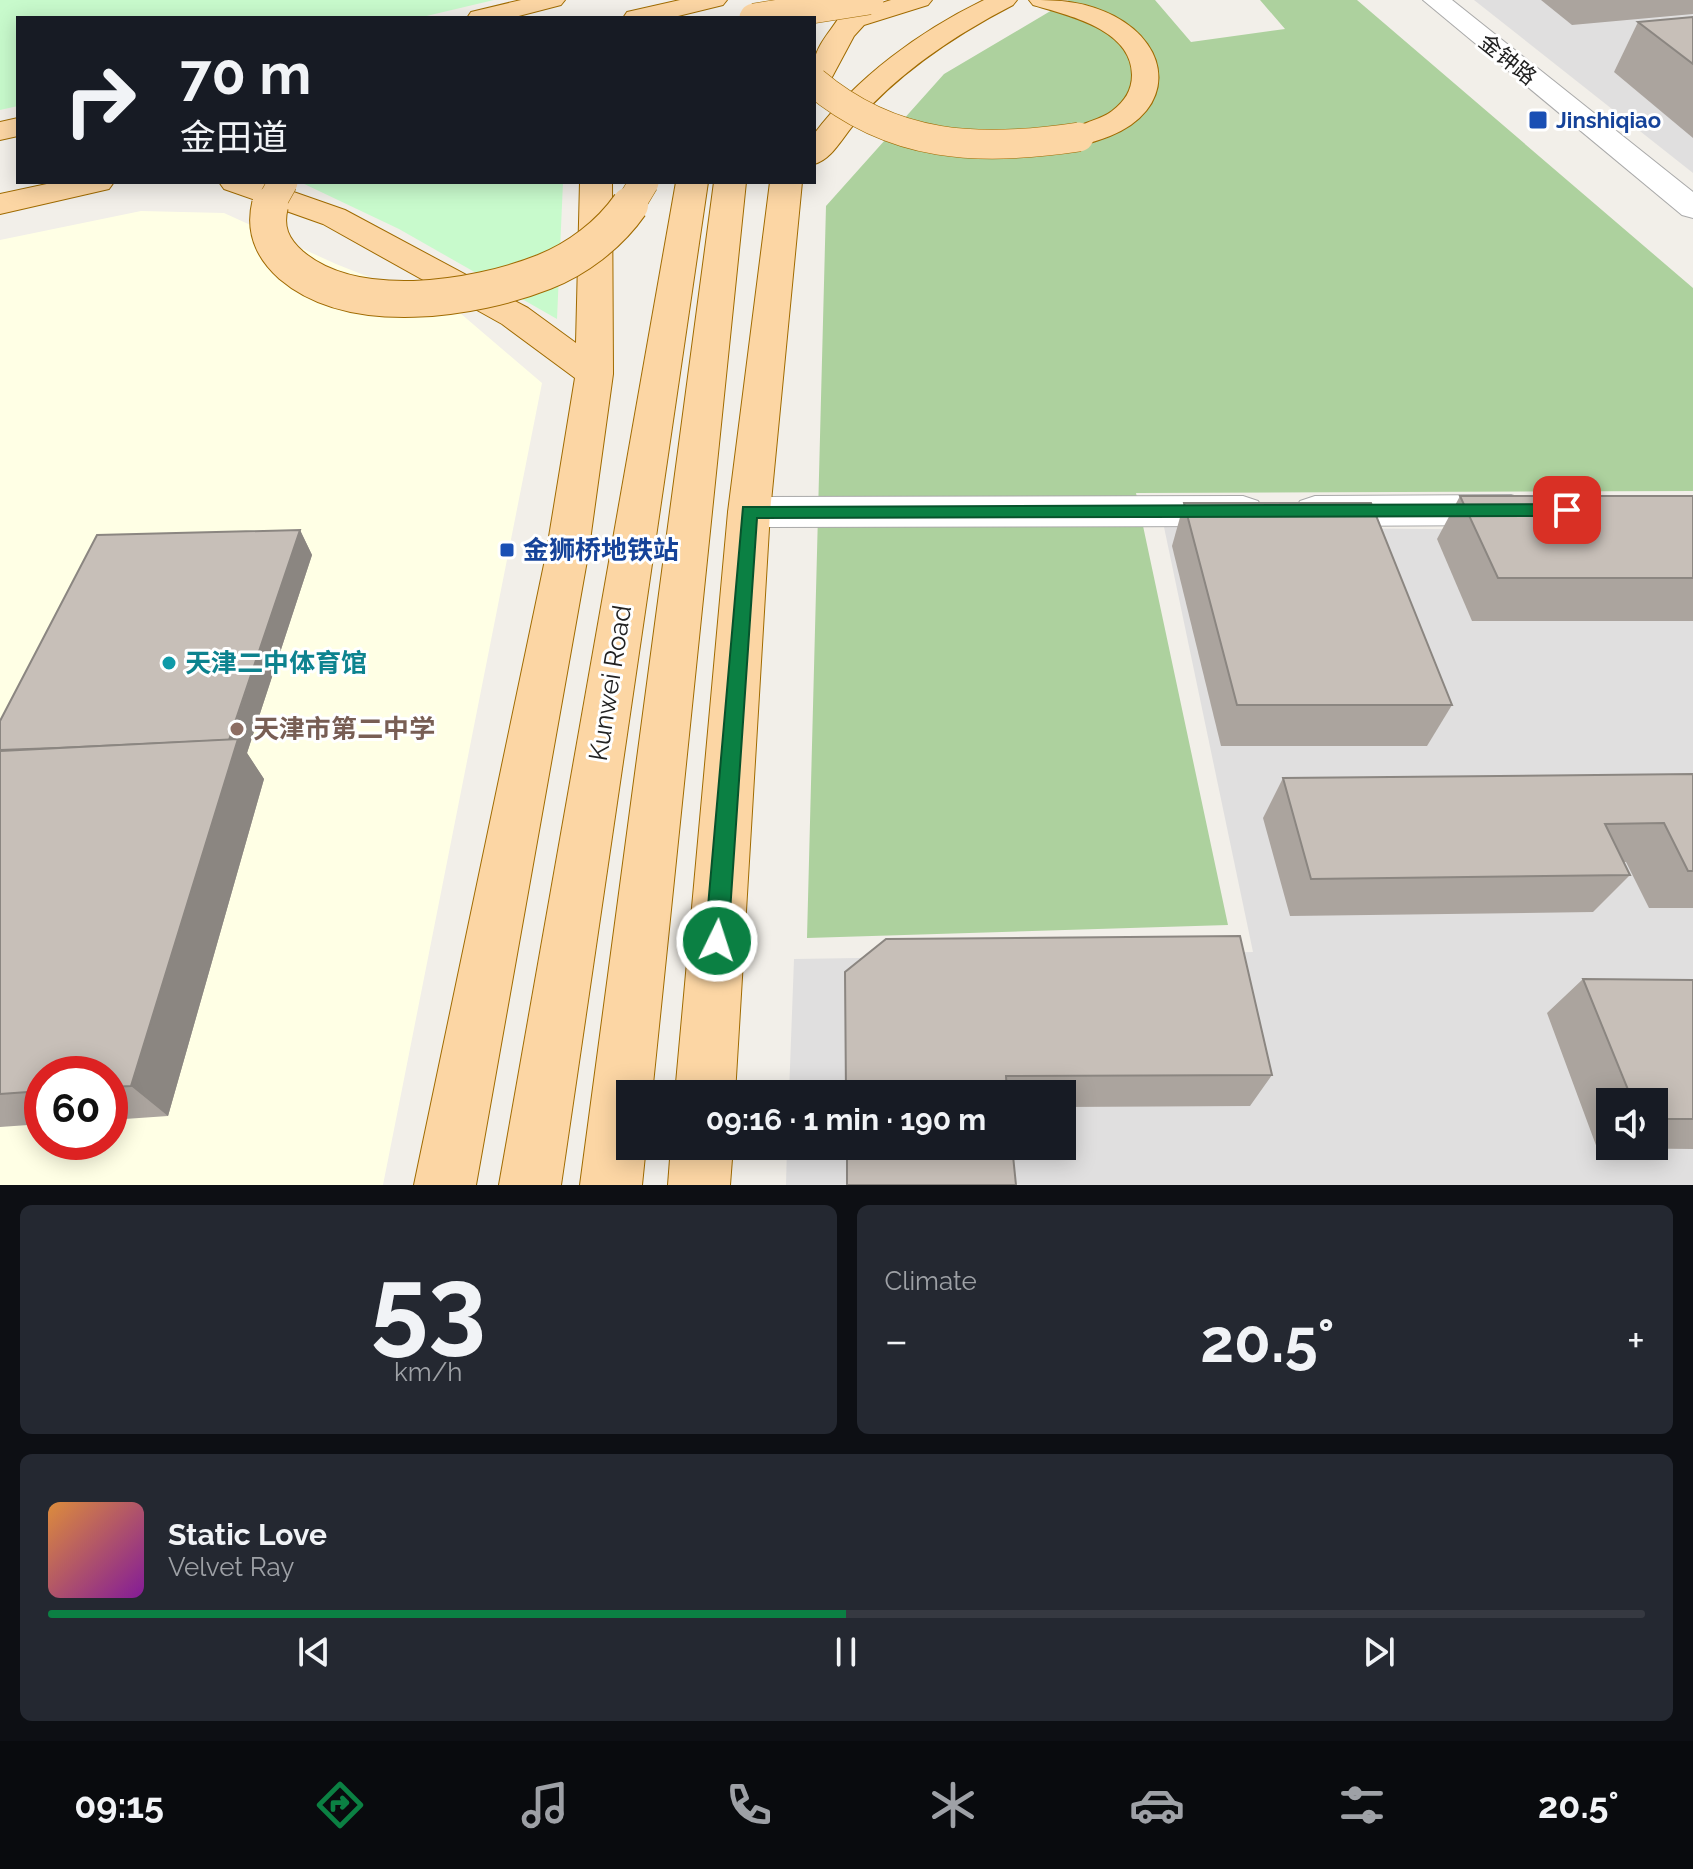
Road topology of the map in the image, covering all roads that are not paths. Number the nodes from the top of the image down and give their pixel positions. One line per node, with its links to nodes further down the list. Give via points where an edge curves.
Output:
1 (552, 0): 9 (main road)
2 (715, 0): 10 (main road)
3 (785, 0): 11 (main road)
4 (919, 0): 8 (main road)
5 (1004, 0): 17 (main road, via 951,28 902,65)
6 (1042, 0): 16 (main road, bridge, via 1097,17 1133,41 1146,61 1142,96 1117,121 1079,137 1045,143 964,144 868,119)
7 (1436, 0): 27 (street, 金钟路)
8 (854, 11): 12 (main road, bridge); 13 (main road, bridge); 14 (main road); 15 (main road)
9 (488, 16)
10 (645, 16)
11 (723, 16)
12 (783, 16)
13 (802, 16)
14 (816, 45)
15 (816, 80)
16 (816, 85)
17 (816, 152)
18 (89, 184): 26 (main road)
19 (241, 184): 28 (main road, via 334,217 515,316)
20 (281, 184): 22 (main road, bridge, via 269,208 268,237 289,266 342,291 414,299 461,295 547,271 614,226)
21 (596, 184): 28 (main road)
22 (643, 184)
23 (692, 184): 34 (main road, Kunwei Road)
24 (730, 184): 35 (main road)
25 (789, 188): 30 (main road)
26 (0, 204)
27 (1693, 208)
28 (594, 374): 33 (main road, via 567,555)
29 (1551, 510): 30 (street)
30 (749, 512): 31 (main road)
31 (706, 1080)
32 (701, 1160): 36 (main road)
33 (445, 1185)
34 (530, 1185)
35 (611, 1185)
36 (699, 1185)

